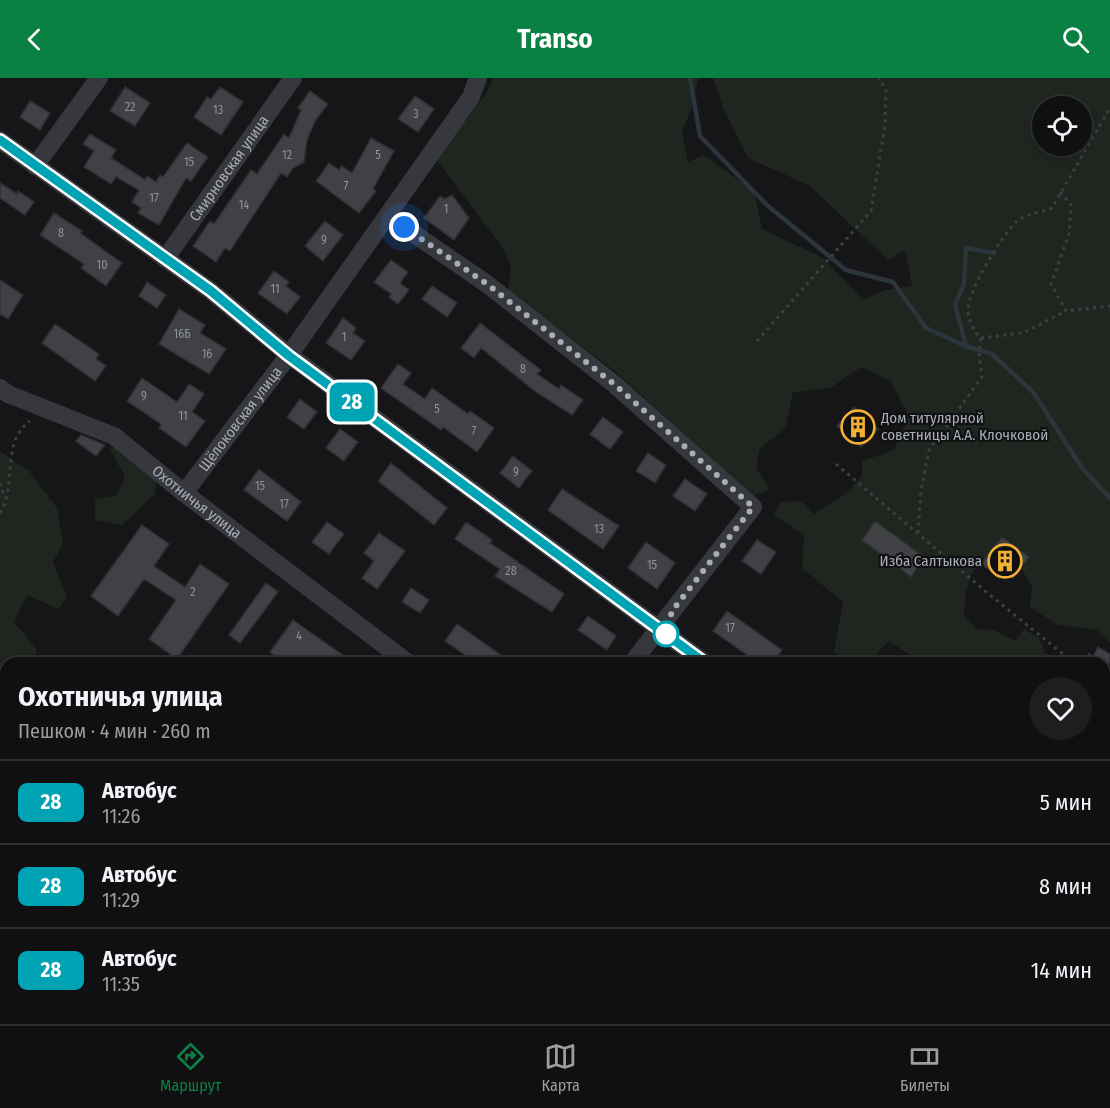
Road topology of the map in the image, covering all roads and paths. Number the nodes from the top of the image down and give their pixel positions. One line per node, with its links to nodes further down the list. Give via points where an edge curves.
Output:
1 (99, 78): 7 (street)
2 (293, 78): 10 (street, Смирновская улица)
3 (478, 78): 9 (street, Щёлоковская улица, via 471,97)
4 (879, 78): 14 (path, via 886,91 885,125 871,211)
5 (1110, 108): 8 (path)
6 (0, 140): 7 (street)
7 (35, 166): 10 (street)
8 (1060, 192): 12 (path, via 1071,206 1069,234 1051,285); 13 (path, via 1052,208 1018,220 977,282 968,308 974,331)
9 (388, 216): 15 (street, Щёлоковская улица); 25 (street, via 487,284 604,376 753,507)
10 (165, 259): 15 (street, via 211,291)
11 (1110, 306): 12 (path)
12 (1066, 311): 13 (path, via 1023,333)
13 (981, 338): 24 (path, via 982,377 929,450)
14 (757, 341)
15 (289, 356): 20 (street, Щёлоковская улица); 25 (street)
16 (0, 388): 17 (street, Охотничья улица)
17 (49, 410): 20 (street, Охотничья улица, via 114,436); 22 (path, via 21,427 8,448)
18 (836, 464): 24 (path)
19 (0, 483): 22 (path)
20 (184, 493): 27 (street, Охотничья улица)
21 (0, 503): 22 (path)
22 (6, 503): 23 (path)
23 (0, 513)
24 (918, 533): 30 (path)
25 (659, 628): 28 (street); 29 (street)
26 (1091, 651): 31 (path)
27 (400, 657)
28 (637, 657)
29 (697, 657)
30 (1067, 657)
31 (1088, 657)

